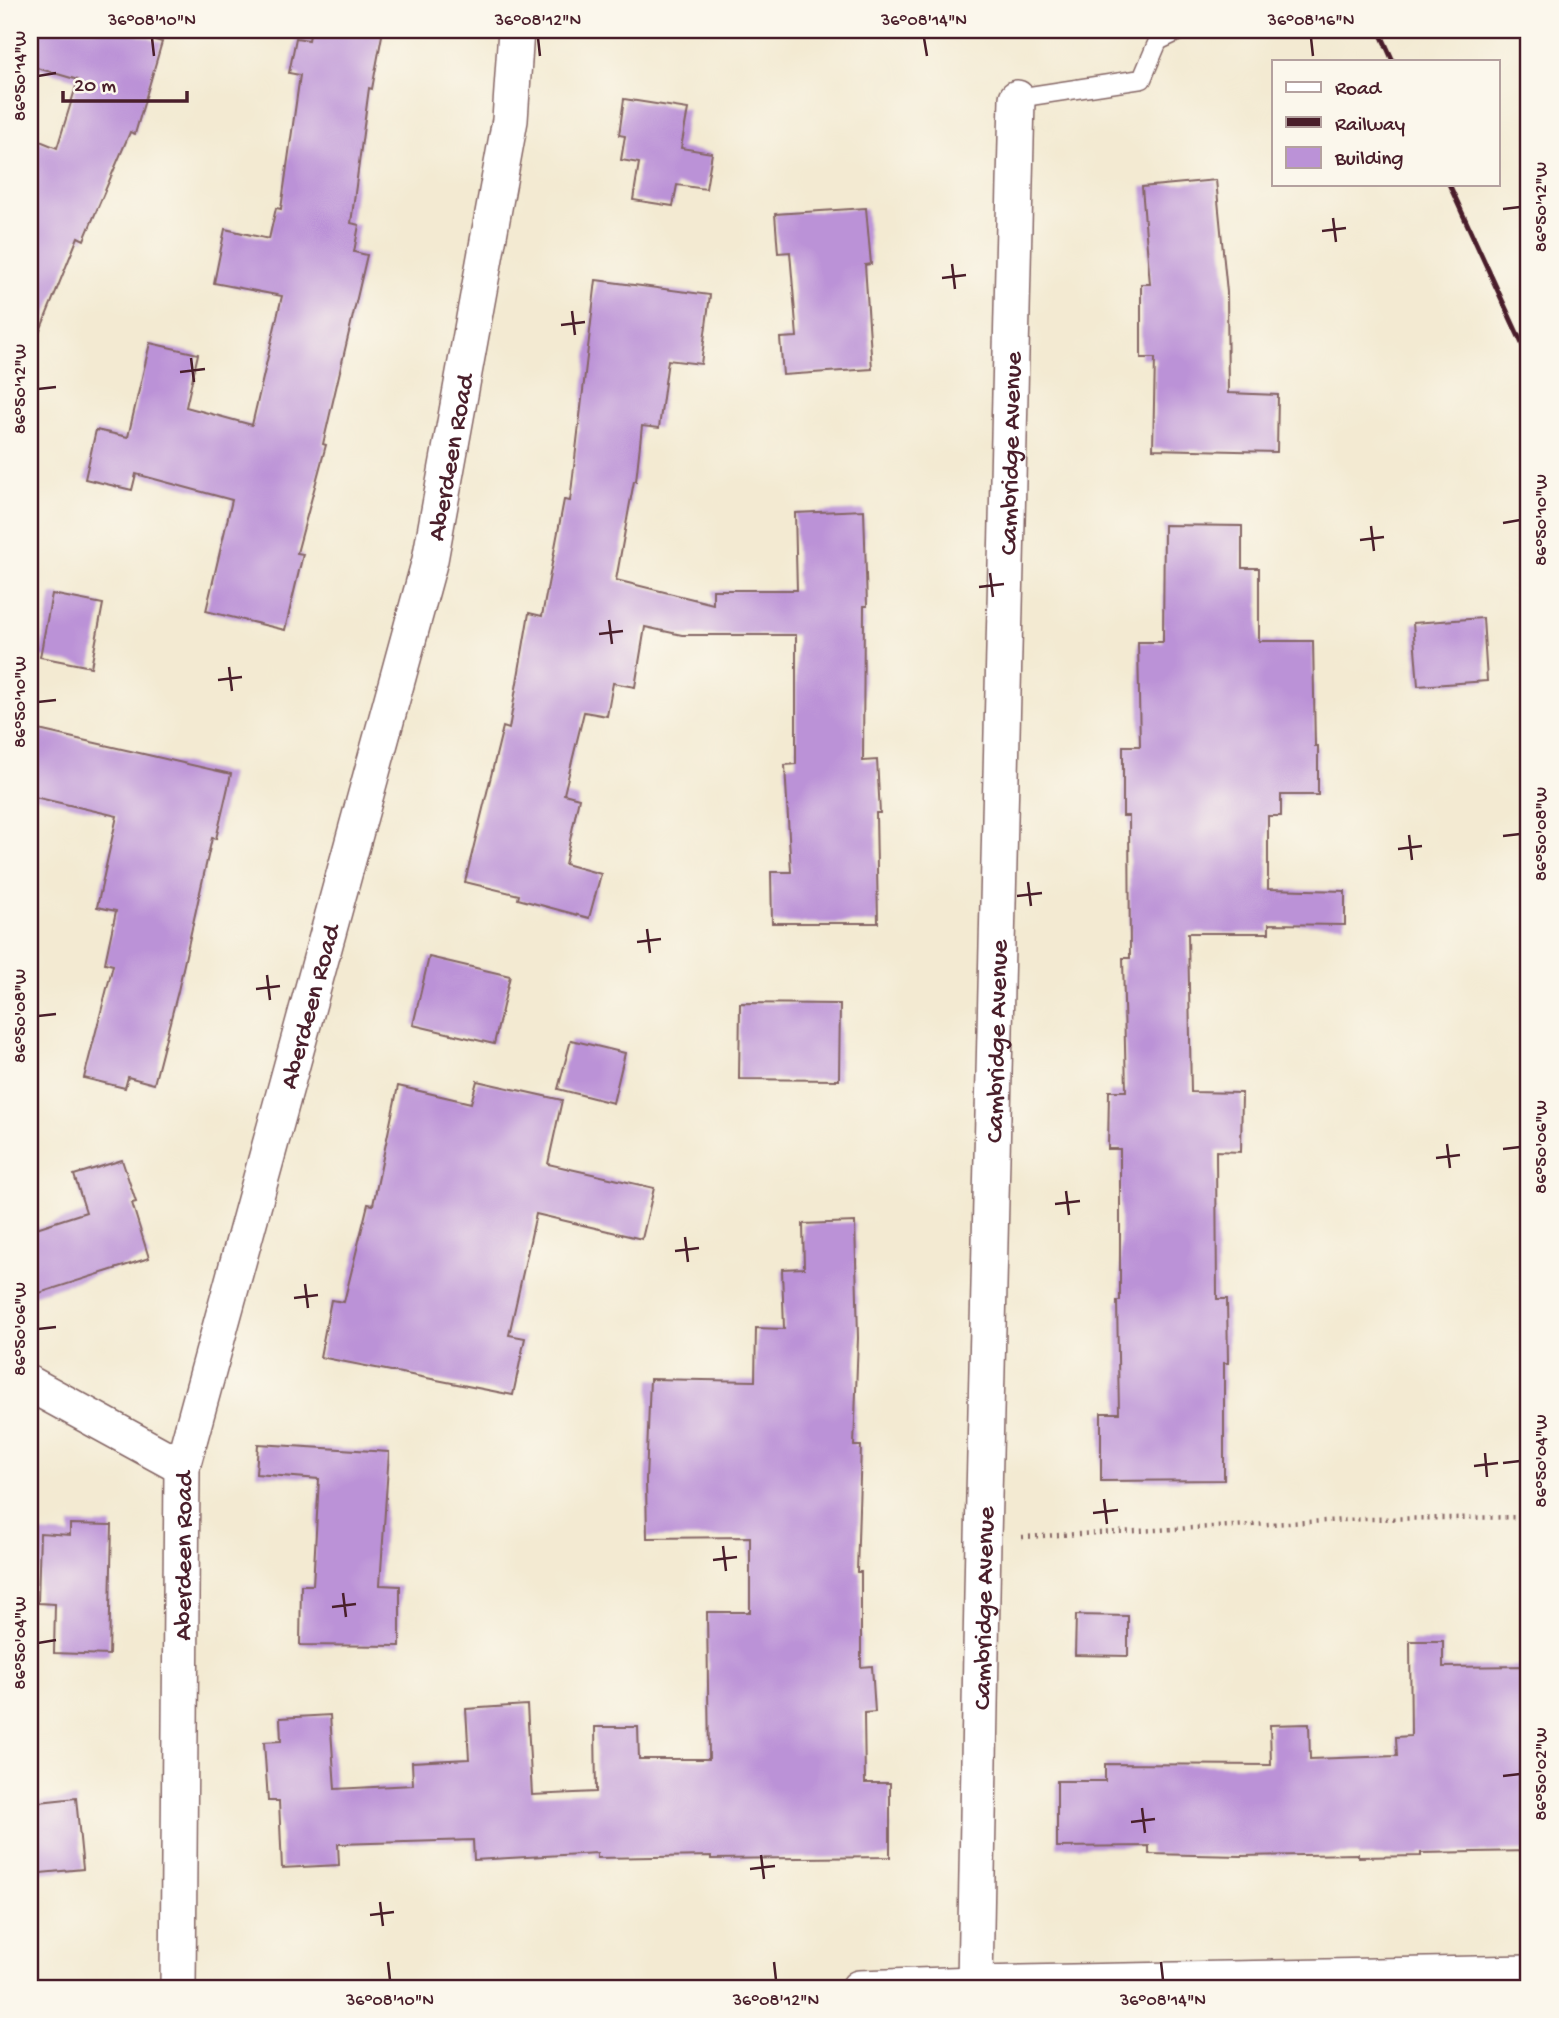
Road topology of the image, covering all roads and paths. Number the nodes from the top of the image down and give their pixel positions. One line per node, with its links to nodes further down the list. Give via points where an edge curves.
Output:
1 (516, 30): 5 (street, Aberdeen Road, via 510,120 430,560)
2 (1181, 30): 3 (lane, via 1158,41 1142,79)
3 (1017, 98): 7 (street, Cambridge Avenue)
4 (30, 1384): 5 (street)
5 (182, 1467): 10 (street, Aberdeen Road)
6 (1529, 1517): 7 (path, via 1365,1520)
7 (983, 1539): 9 (street, Cambridge Avenue)
8 (1529, 1973): 9 (street)
9 (975, 1984): 11 (street)
10 (178, 1988)
11 (859, 1988)

